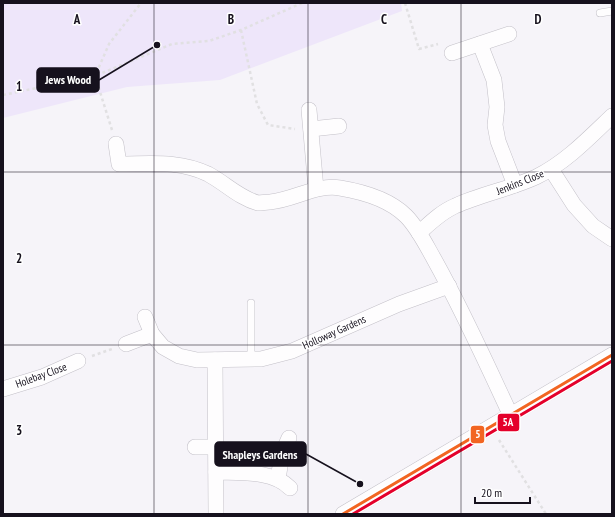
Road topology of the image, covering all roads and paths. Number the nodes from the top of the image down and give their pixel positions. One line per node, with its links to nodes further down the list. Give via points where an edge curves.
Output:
1 (141, 3): 10 (path, via 109,44)
2 (302, 3): 6 (path)
3 (404, 3): 9 (path, via 419,49 450,41)
4 (612, 11): 5 (lane)
5 (600, 13)
6 (241, 30): 10 (path, via 209,41 172,44); 15 (path, via 257,104 268,126)
7 (509, 34): 8 (street)
8 (480, 44): 9 (street); 18 (street, via 494,80 498,141)
9 (452, 53)
10 (95, 76): 11 (path); 16 (path)
11 (3, 95)
12 (309, 110): 15 (street)
13 (612, 116): 17 (street, Jenkins Close)
14 (339, 126): 15 (street)
15 (311, 129): 19 (street)
16 (116, 144): 19 (street, via 119,164 174,164 193,167 259,203 280,202)
17 (551, 169): 18 (street, Jenkins Close); 21 (street, via 574,205 594,226)
18 (515, 185): 20 (street, Jenkins Close, via 455,206 438,216)
19 (316, 189): 20 (street, via 338,188 363,192 386,201 406,216)
20 (419, 233): 22 (street)
21 (612, 239)
22 (449, 286): 28 (street, Holloway Gardens, via 399,304 292,351); 32 (street)
23 (251, 303): 28 (lane)
24 (145, 317): 25 (street, Holloway Gardens)
25 (152, 334): 26 (street); 29 (street, Holloway Gardens, via 164,347 179,356)
26 (126, 344): 30 (path)
27 (612, 355): 32 (street)
28 (251, 359): 29 (street, Holloway Gardens)
29 (215, 360): 36 (street)
30 (78, 361): 31 (street, Holebay Close, via 42,378)
31 (3, 388)
32 (510, 414): 33 (street)
33 (491, 426): 41 (street); 42 (path)
34 (290, 438): 38 (street, via 282,454)
35 (195, 447): 36 (street)
36 (216, 447): 37 (street)
37 (216, 472): 38 (street, via 270,476); 40 (street)
38 (278, 479): 39 (street)
39 (290, 488)
40 (216, 514)
41 (343, 514)
42 (546, 514)

